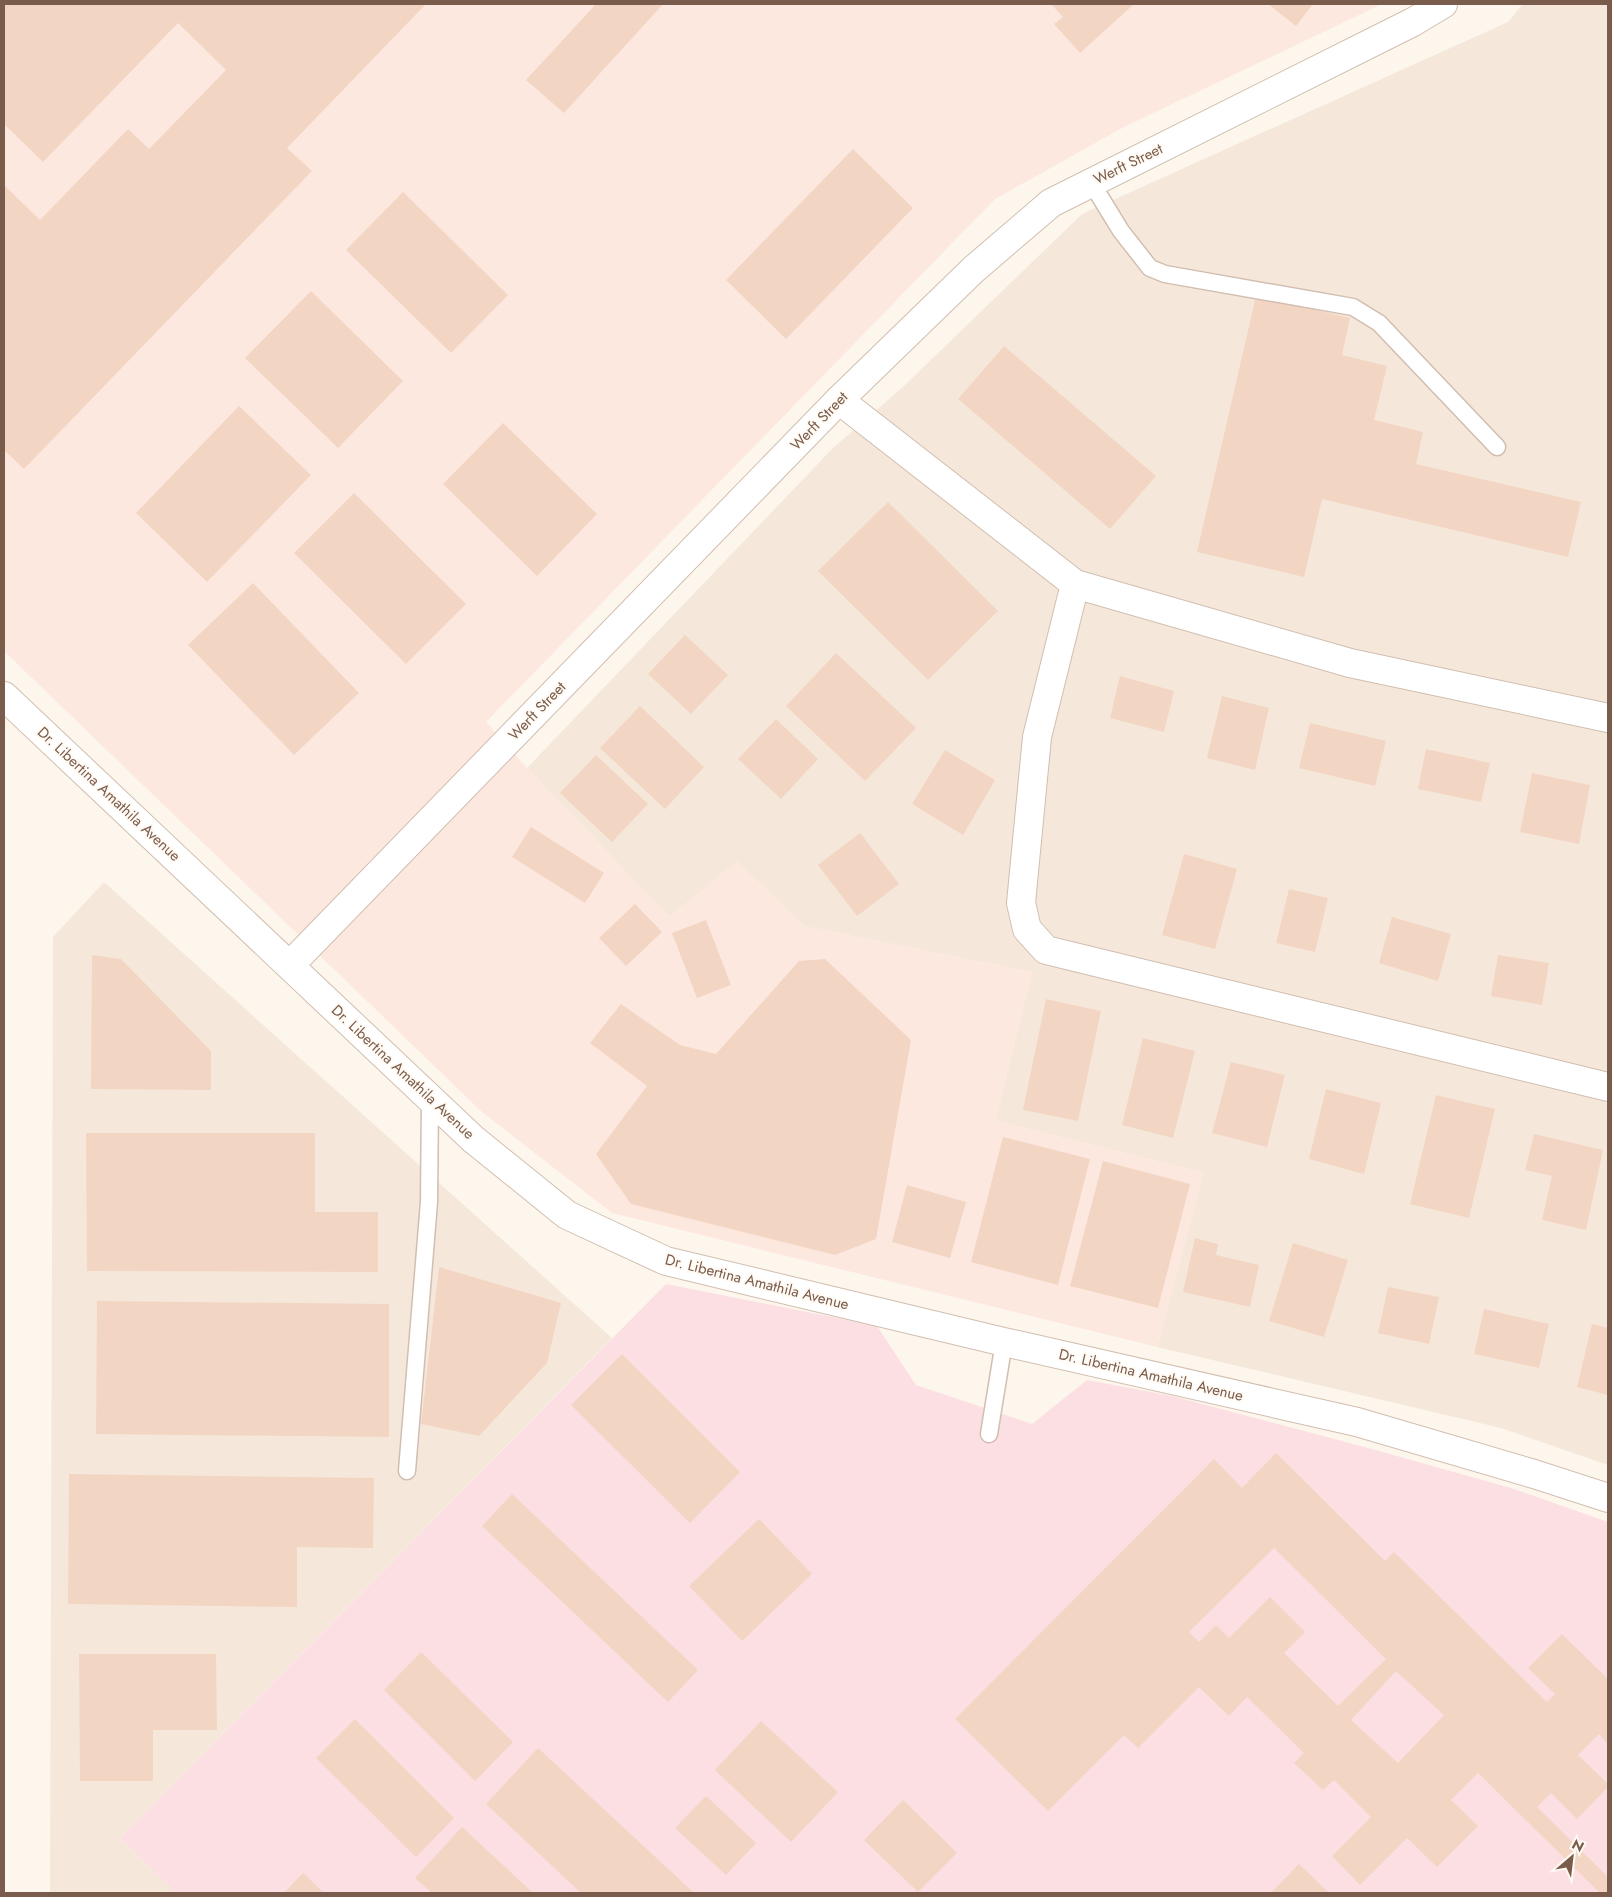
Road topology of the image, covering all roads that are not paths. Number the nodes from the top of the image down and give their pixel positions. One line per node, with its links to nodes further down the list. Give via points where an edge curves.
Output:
1 (1443, 4): 2 (street, Werft Street, via 1413,22)
2 (1091, 182): 3 (street, Werft Street, via 1051,203 974,269); 4 (lane, via 1121,231 1150,268 1165,274 1353,307 1379,323)
3 (839, 400): 5 (street); 8 (street, Werft Street)
4 (1497, 447)
5 (1075, 584): 7 (street, via 1350,662); 9 (street, via 1037,738 1022,903 1027,929 1046,950)
6 (4, 696): 8 (street, Dr. Libertina Amathila Avenue)
7 (1608, 718)
8 (290, 965): 10 (street, Dr. Libertina Amathila Avenue)
9 (1608, 1087)
10 (430, 1098): 11 (street, Dr. Libertina Amathila Avenue, via 473,1139 567,1214 666,1261); 13 (lane, via 429,1202)
11 (1004, 1342): 12 (lane); 14 (street, Dr. Libertina Amathila Avenue, via 1357,1422)
12 (989, 1434)
13 (407, 1471)
14 (1608, 1498)

